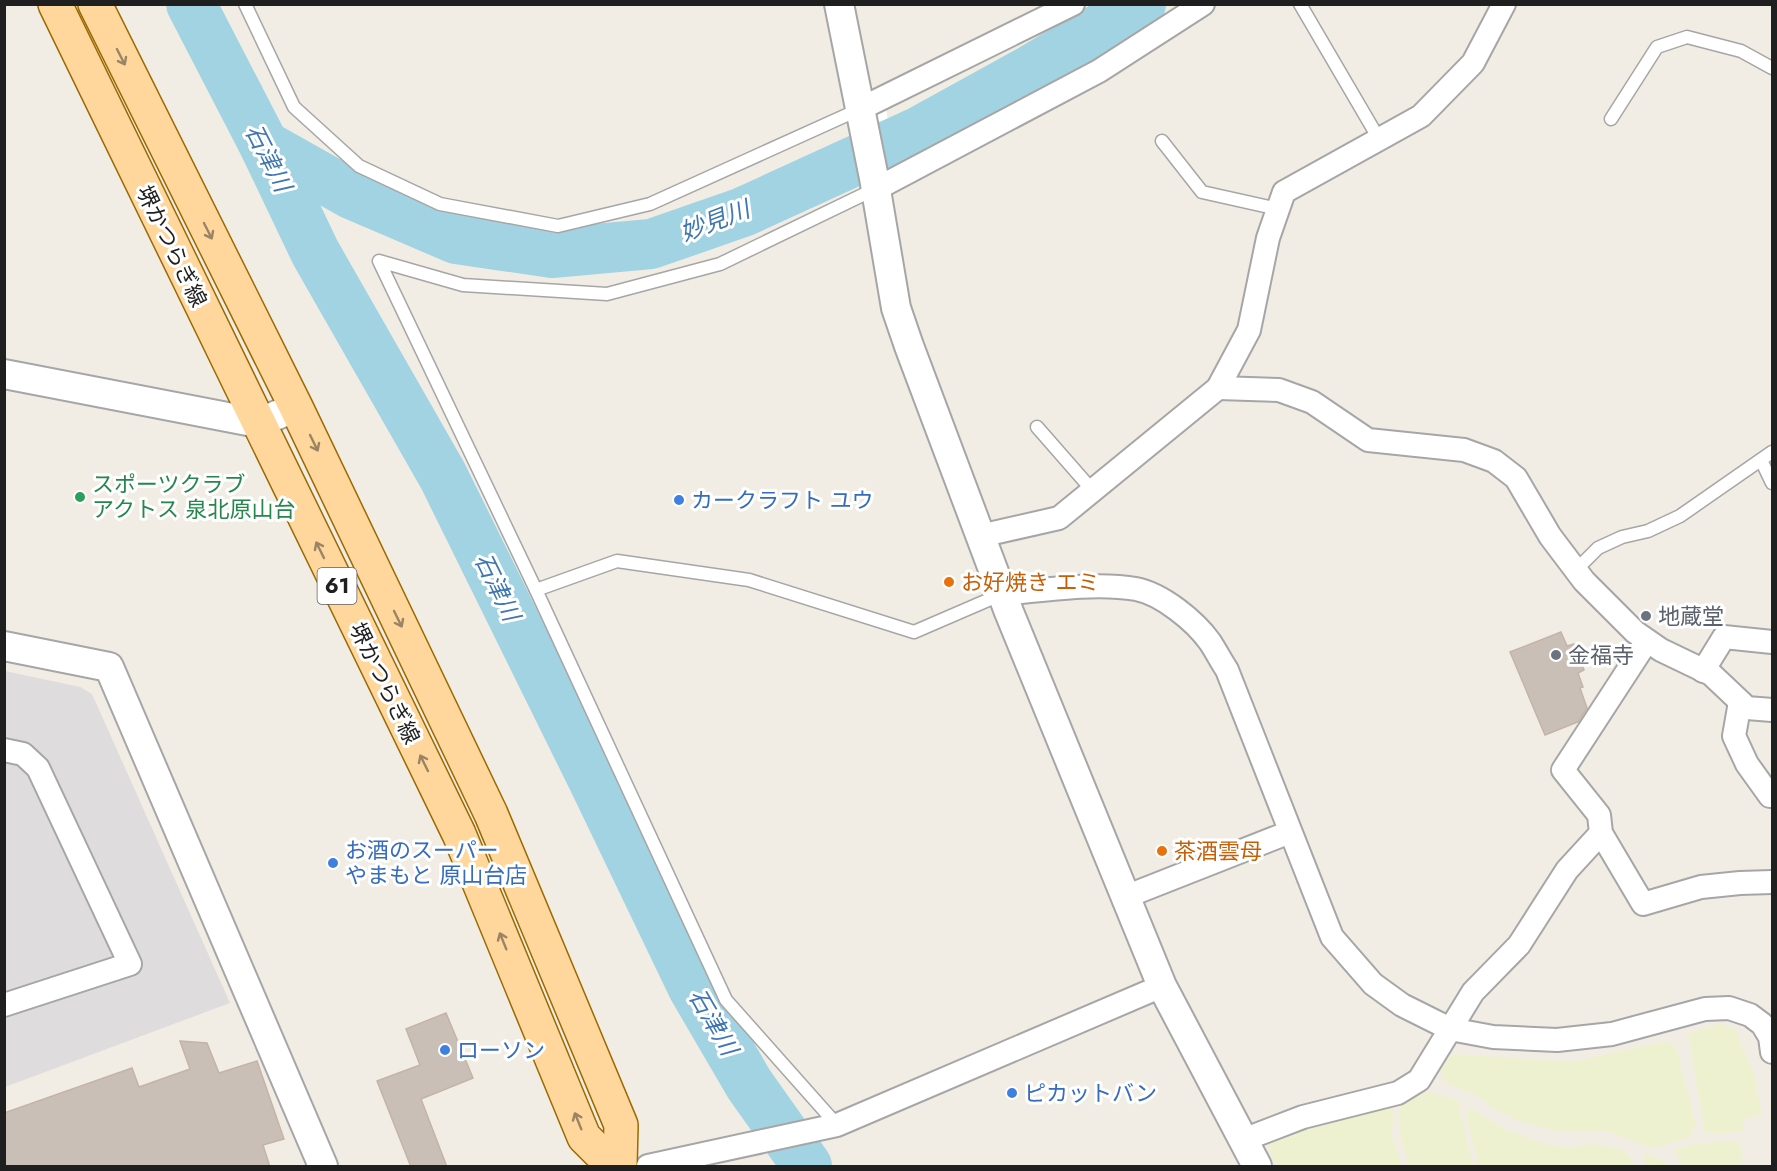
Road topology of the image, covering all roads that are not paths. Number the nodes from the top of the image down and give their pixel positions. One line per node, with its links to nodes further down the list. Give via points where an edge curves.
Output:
1 (55, 4): 19 (main road, 堺かつらぎ線 / 61)
2 (95, 4): 18 (main road, 堺かつらぎ線 / 61, one-way to 18)
3 (245, 4): 10 (lane, via 294,107 359,166 440,204 558,226 650,204)
4 (839, 4): 10 (street)
5 (1073, 4): 10 (street)
6 (1203, 4): 14 (street, via 1099,71)
7 (1300, 4): 12 (lane)
8 (1504, 4): 12 (street, via 1473,63 1421,116)
9 (1773, 68): 11 (lane, via 1741,51 1687,37 1657,47)
10 (861, 112): 14 (street)
11 (1611, 119)
12 (1379, 139): 15 (street, via 1284,192)
13 (1162, 141): 15 (lane, via 1202,192)
14 (875, 183): 25 (street, via 896,308); 27 (lane, via 720,264 607,294 463,285 379,261)
15 (1278, 209): 17 (street, via 1249,330)
16 (4, 374): 19 (street)
17 (1218, 388): 24 (street); 26 (street, via 1279,390 1312,402 1368,440 1464,450 1494,461 1516,478 1550,536)
18 (296, 407): 19 (street); 49 (main road, 堺かつらぎ線 / 61, one-way to 49, via 491,814 621,1125)
19 (258, 423): 48 (main road, 堺かつらぎ線 / 61, one-way to 19, via 584,1137 459,834)
20 (1037, 427): 24 (lane)
21 (1773, 452): 22 (lane)
22 (1761, 460): 23 (lane); 26 (lane, via 1680,516 1598,548)
23 (1773, 483)
24 (1093, 491): 25 (street, via 1059,518)
25 (980, 536): 28 (street)
26 (1576, 570): 29 (street)
27 (536, 590): 28 (lane, via 617,561 749,580 914,632); 45 (lane, via 726,1000)
28 (1002, 594): 37 (street, via 1064,588 1138,590 1166,602 1195,624 1227,670); 40 (street)
29 (1647, 640): 32 (street); 38 (street, via 1563,770 1599,815)
30 (1773, 642): 32 (street, via 1724,637)
31 (4, 646): 47 (street, via 109,667)
32 (1703, 671): 33 (street)
33 (1740, 702): 34 (street, via 1747,708); 36 (street, via 1734,736 1747,764)
34 (1773, 710)
35 (4, 750): 42 (street, via 23,754 38,768 130,964)
36 (1773, 796)
37 (1290, 832): 40 (street); 43 (street, via 1332,937 1373,984)
38 (1601, 833): 39 (street, via 1643,904 1701,887); 43 (street, via 1567,870 1519,945 1473,992)
39 (1773, 882)
40 (1125, 897): 41 (street)
41 (1162, 986): 45 (street); 46 (street)
42 (7, 998)
43 (1450, 1029): 44 (street, via 1493,1037 1557,1040 1612,1034 1705,1009 1728,1008 1750,1015 1762,1024); 46 (street, via 1419,1080 1398,1094 1303,1117)
44 (1773, 1052)
45 (826, 1127): 50 (street)
46 (1243, 1140): 51 (street)
47 (323, 1167)
48 (614, 1167)
49 (620, 1167)
50 (648, 1167)
51 (1257, 1167)

